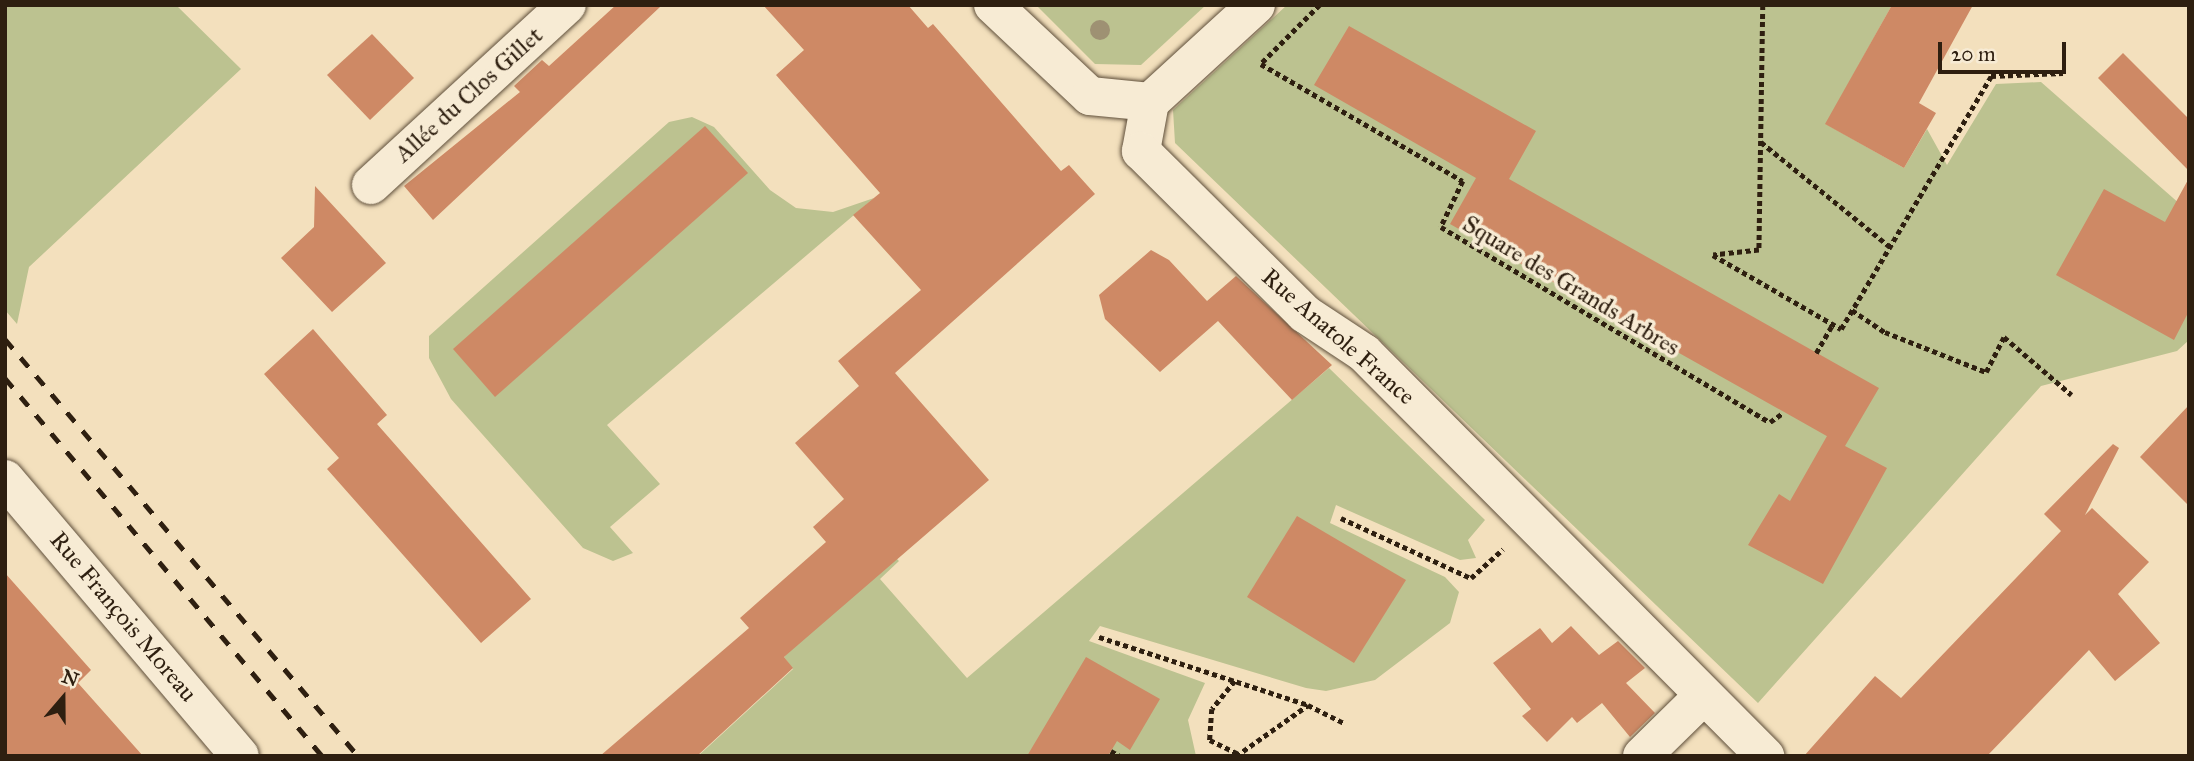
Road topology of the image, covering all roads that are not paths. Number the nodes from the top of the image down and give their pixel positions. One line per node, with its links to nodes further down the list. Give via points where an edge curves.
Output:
1 (567, 5): 5 (street, Allée du Clos Gillet)
2 (993, 5): 4 (street, via 1090,96)
3 (1256, 5): 4 (street)
4 (1150, 102): 7 (street, Rue Anatole France, via 1141,151 1305,314 1373,363)
5 (371, 185)
6 (5, 479): 8 (street, Rue François Moreau)
7 (1701, 698): 9 (street); 10 (street, Rue Anatole France)
8 (240, 756)
9 (1642, 756)
10 (1765, 756)

